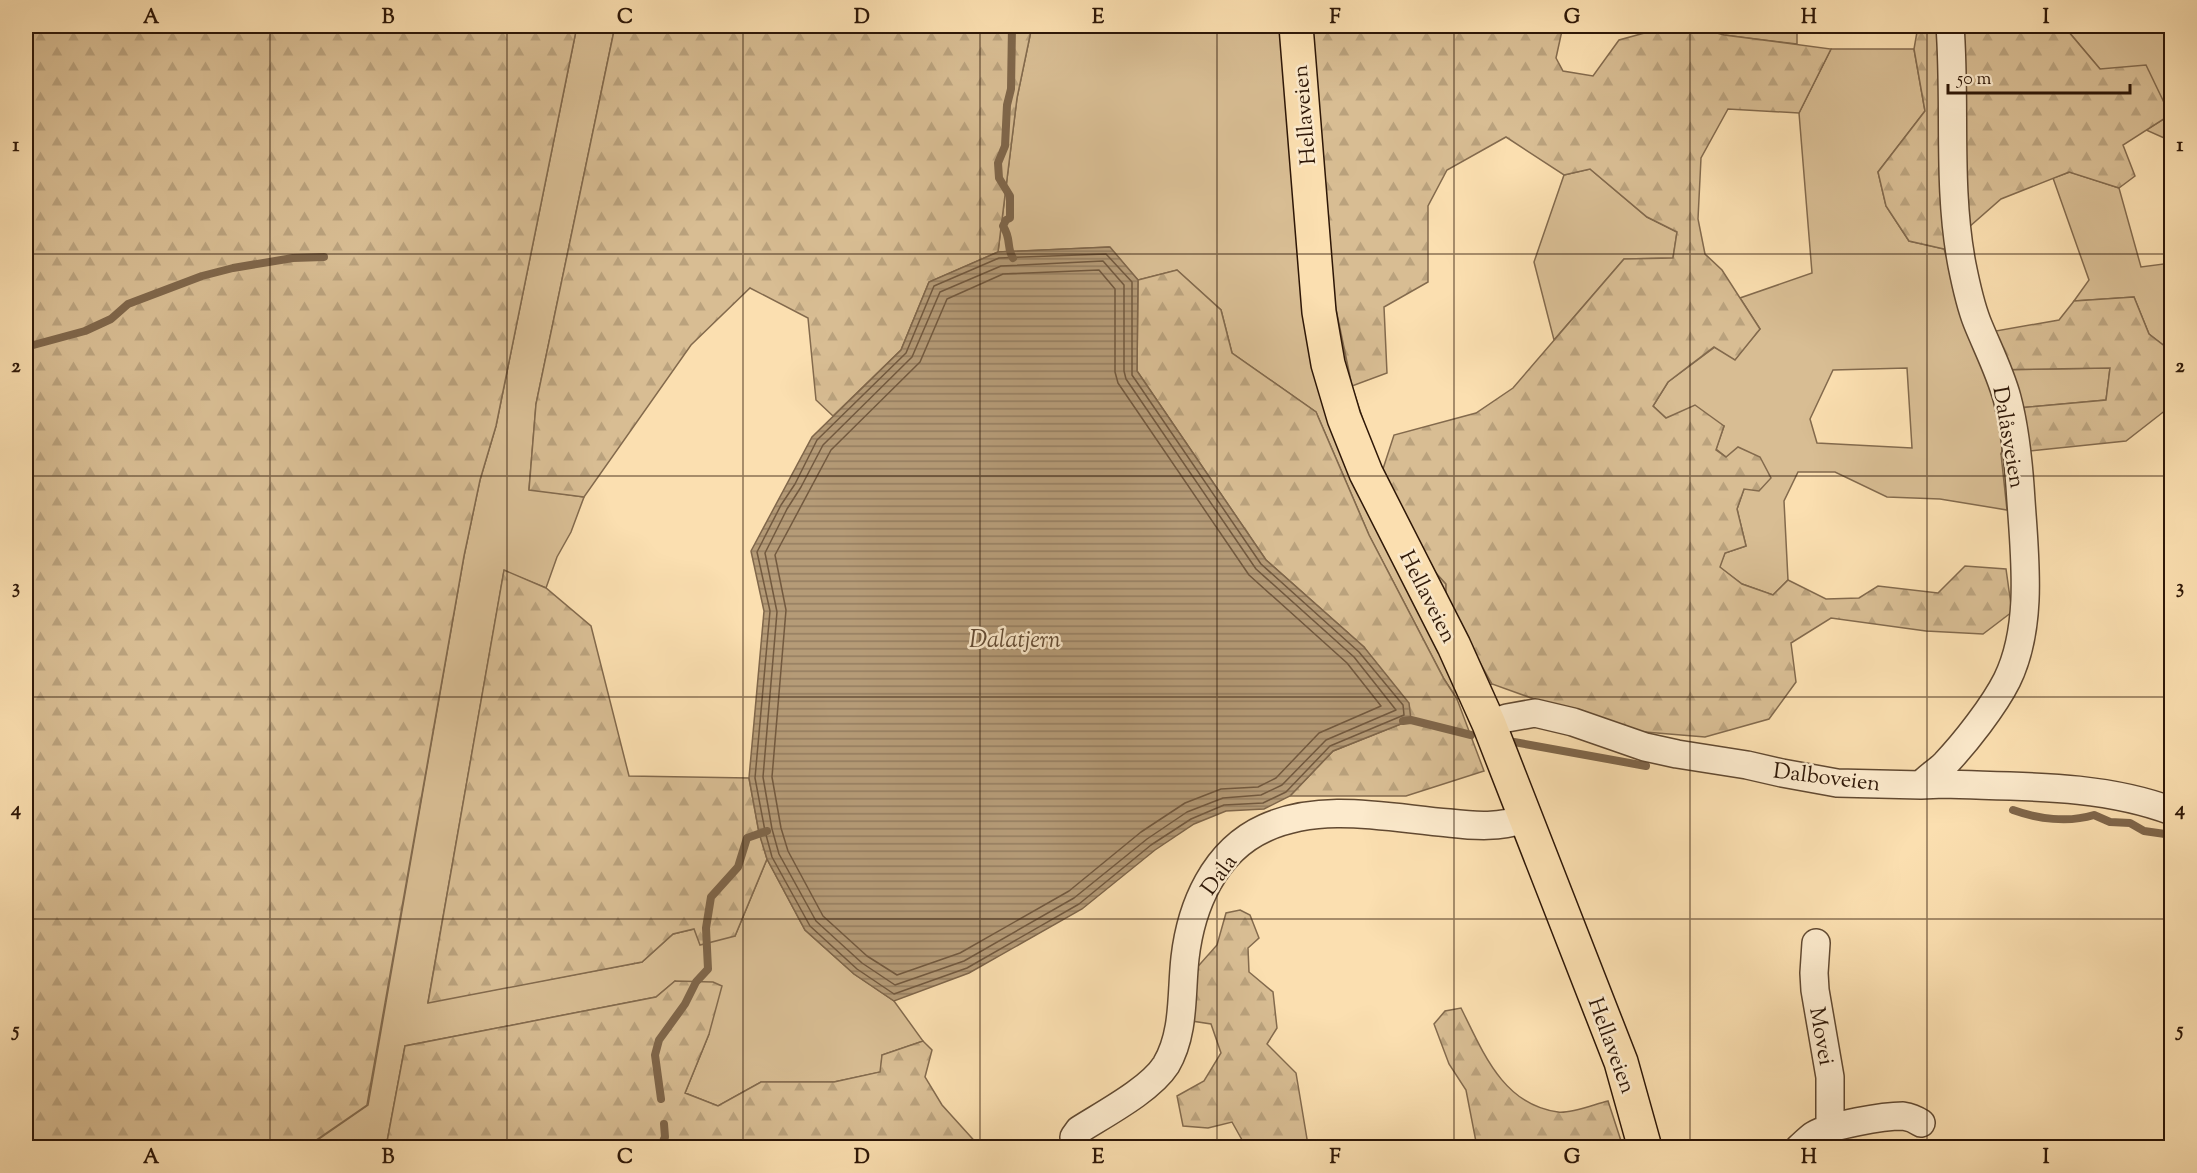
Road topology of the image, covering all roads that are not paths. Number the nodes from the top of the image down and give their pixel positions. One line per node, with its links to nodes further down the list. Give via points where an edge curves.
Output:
1 (1296, 26): 3 (main road, Hellaveien, via 1319,312 1328,364 1366,473)
2 (1950, 26): 4 (street, Dalåsveien, via 1956,227 1968,293 2002,382 2014,433 2025,595 2018,651 2005,683 1958,749)
3 (1489, 723): 4 (street, Dalboveien, via 1535,713 1677,754 1837,783); 6 (main road, Hellaveien)
4 (1921, 785): 5 (street, Dalboveien, via 2088,792 2146,801)
5 (2172, 811)
6 (1526, 818): 10 (street, Dala, via 1511,824 1477,826 1369,814 1321,815 1265,828 1244,841 1228,854 1208,882 1193,915 1179,1027 1165,1066 1128,1099 1079,1130 1074,1137); 11 (main road, Hellaveien, via 1621,1062)
7 (1816, 943): 9 (street, Movei, via 1815,990 1830,1077)
8 (1921, 1123): 9 (street, via 1903,1116)
9 (1830, 1129): 12 (street)
10 (1076, 1148)
11 (1645, 1148)
12 (1799, 1148)

